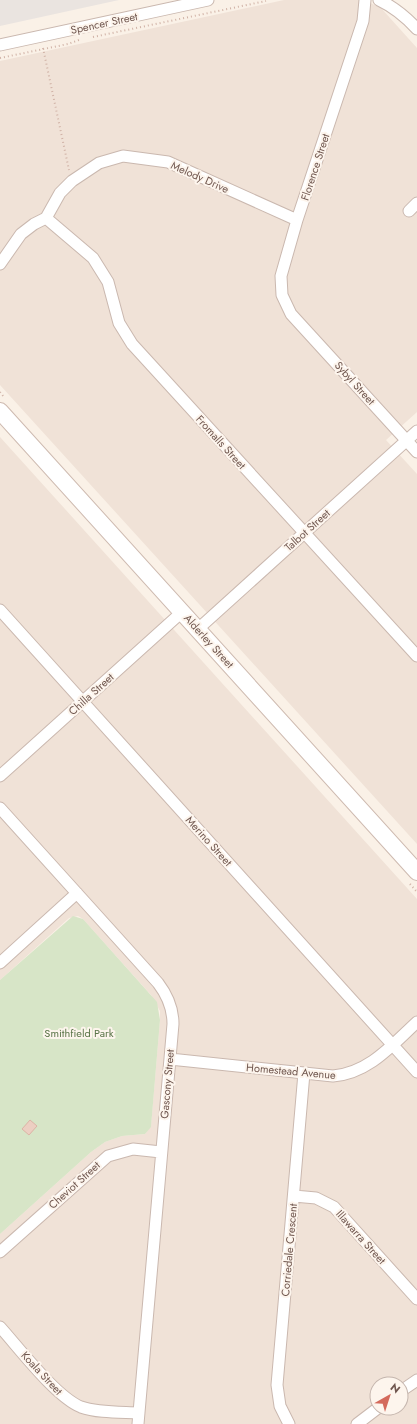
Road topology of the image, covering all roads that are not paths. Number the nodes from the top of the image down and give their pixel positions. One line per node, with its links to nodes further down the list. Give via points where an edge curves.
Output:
1 (208, 0): 7 (street, Spencer Street)
2 (365, 0): 5 (street, Florence Street)
3 (376, 0): 5 (street, Florence Street)
4 (379, 0): 6 (street, via 407,18)
5 (363, 21): 9 (street, Florence Street)
6 (417, 29)
7 (0, 45)
8 (46, 218): 9 (street, Melody Drive, via 60,193 72,181 99,163 123,156 168,162); 10 (street, via 21,234); 16 (street, Fromalls Street, via 93,258 108,282 119,323 132,344)
9 (297, 220): 11 (street, Florence Street, via 281,276 282,295)
10 (0, 264)
11 (291, 314): 14 (street, Sybyl Street)
12 (2, 404): 18 (street, Alderley Street)
13 (417, 431): 14 (street, Talbot Street)
14 (406, 440): 15 (street, Sybyl Street); 16 (street, Talbot Street)
15 (417, 452)
16 (304, 532): 19 (street, Talbot Street); 20 (street, Fromalls Street)
17 (0, 610): 21 (street, Merino Street)
18 (182, 612): 19 (street, Alderley Street); 21 (street, Chilla Street)
19 (198, 629): 24 (street, Alderley Street)
20 (417, 656)
21 (83, 702): 22 (street, Chilla Street); 28 (street, Merino Street)
22 (0, 776)
23 (0, 808): 25 (street, Gascony Street)
24 (417, 872)
25 (77, 893): 26 (street); 29 (street, Gascony Street, via 166,995 173,1015)
26 (0, 963)
27 (417, 1022): 28 (street, Homestead Avenue)
28 (392, 1044): 30 (street, Merino Street); 31 (street, Homestead Avenue, via 368,1065 352,1073 333,1076)
29 (170, 1059): 31 (street, Homestead Avenue); 32 (street, Gascony Street)
30 (417, 1072)
31 (304, 1073): 33 (street, Corriedale Crescent)
32 (161, 1152): 34 (street, Cheviot Street, via 134,1149 108,1156); 38 (street, Gascony Street)
33 (294, 1196): 35 (street, Illawarra Street, via 316,1198 334,1207); 39 (street, Corriedale Crescent, via 277,1392 280,1406)
34 (0, 1252)
35 (417, 1299)
36 (0, 1327): 38 (street, Koala Street, via 59,1392 74,1404)
37 (369, 1415): 40 (street)
38 (139, 1418)
39 (289, 1424)
40 (357, 1424)

